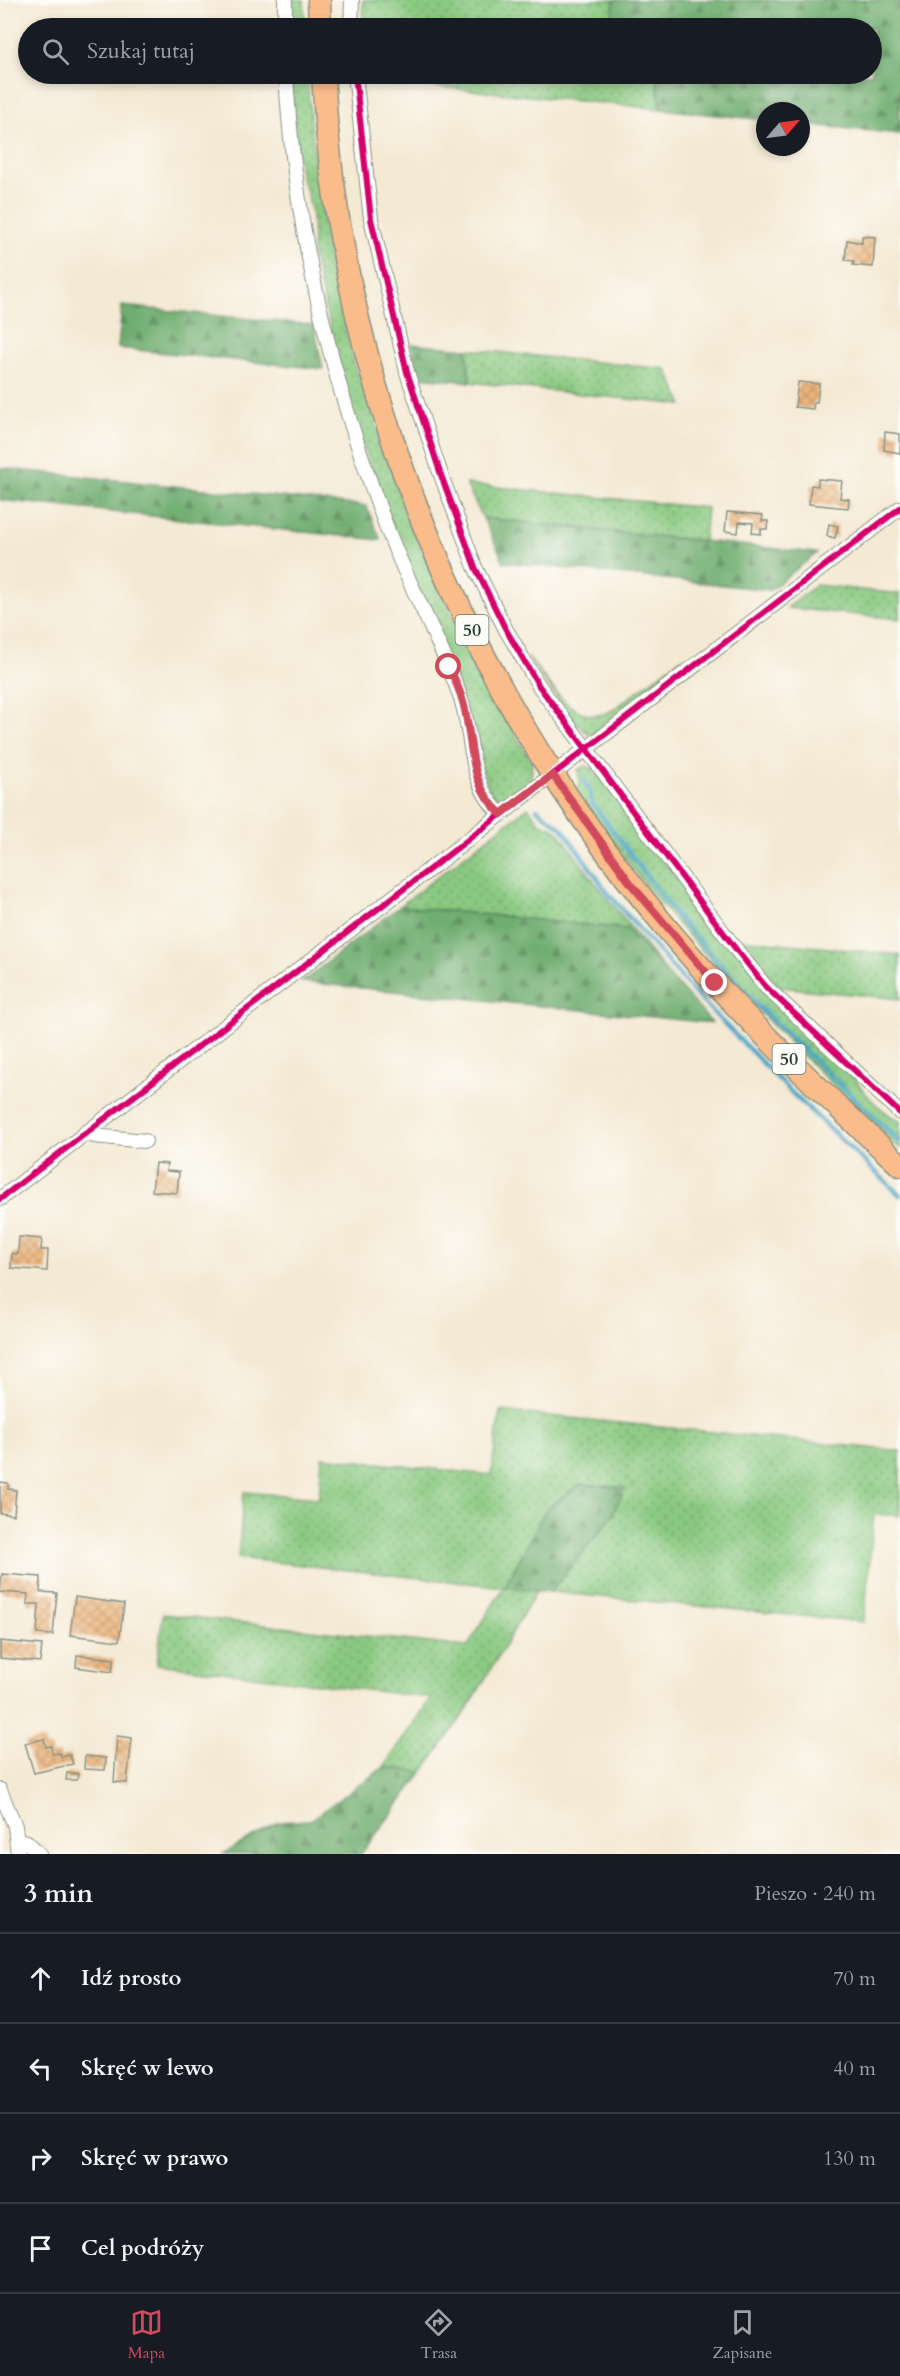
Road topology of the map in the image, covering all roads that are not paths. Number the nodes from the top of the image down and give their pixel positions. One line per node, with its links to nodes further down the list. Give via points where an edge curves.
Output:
1 (285, 0): 4 (street)
2 (319, 0): 5 (main road)
3 (352, 0): 6 (street)
4 (285, 18)
5 (320, 18)
6 (351, 18)
7 (287, 84): 13 (street, via 301,218 346,411 386,525 463,701 476,778)
8 (323, 84): 12 (main road, 50, via 332,170 351,280 375,380 403,469 475,638)
9 (356, 84): 11 (street, via 371,219 407,372 441,475 475,567 505,628 539,686)
10 (900, 508): 11 (street)
11 (586, 750): 12 (street); 14 (street, via 766,987)
12 (553, 775): 13 (street); 17 (main road, 50, via 631,884 686,950 775,1045)
13 (501, 814): 15 (street)
14 (900, 1113)
15 (87, 1132): 16 (street); 18 (street)
16 (145, 1141)
17 (900, 1165)
18 (0, 1199)
19 (0, 1790): 20 (street, via 11,1813)
20 (18, 1847): 21 (street, via 27,1842)
21 (39, 1854)

